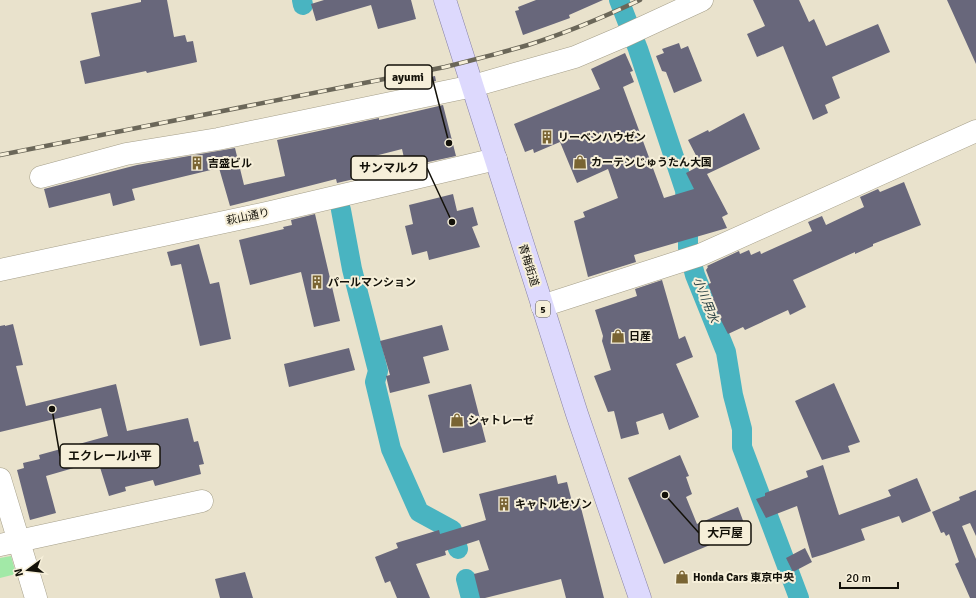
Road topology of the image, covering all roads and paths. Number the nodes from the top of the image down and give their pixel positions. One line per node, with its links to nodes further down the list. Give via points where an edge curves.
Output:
1 (445, 0): 3 (main road, 青梅街道 / 5)
2 (702, 0): 3 (street, via 631,33 556,63)
3 (473, 86): 5 (main road, 青梅街道 / 5); 6 (street, via 218,139 126,154)
4 (976, 131): 8 (street, via 691,258)
5 (496, 159): 7 (street, 萩山通り, via 270,212); 8 (main road, 青梅街道 / 5)
6 (41, 177)
7 (0, 270)
8 (542, 306): 13 (main road, 青梅街道 / 5)
9 (0, 480): 11 (street)
10 (202, 501): 11 (street)
11 (10, 543): 12 (street)
12 (36, 598)
13 (640, 598)

